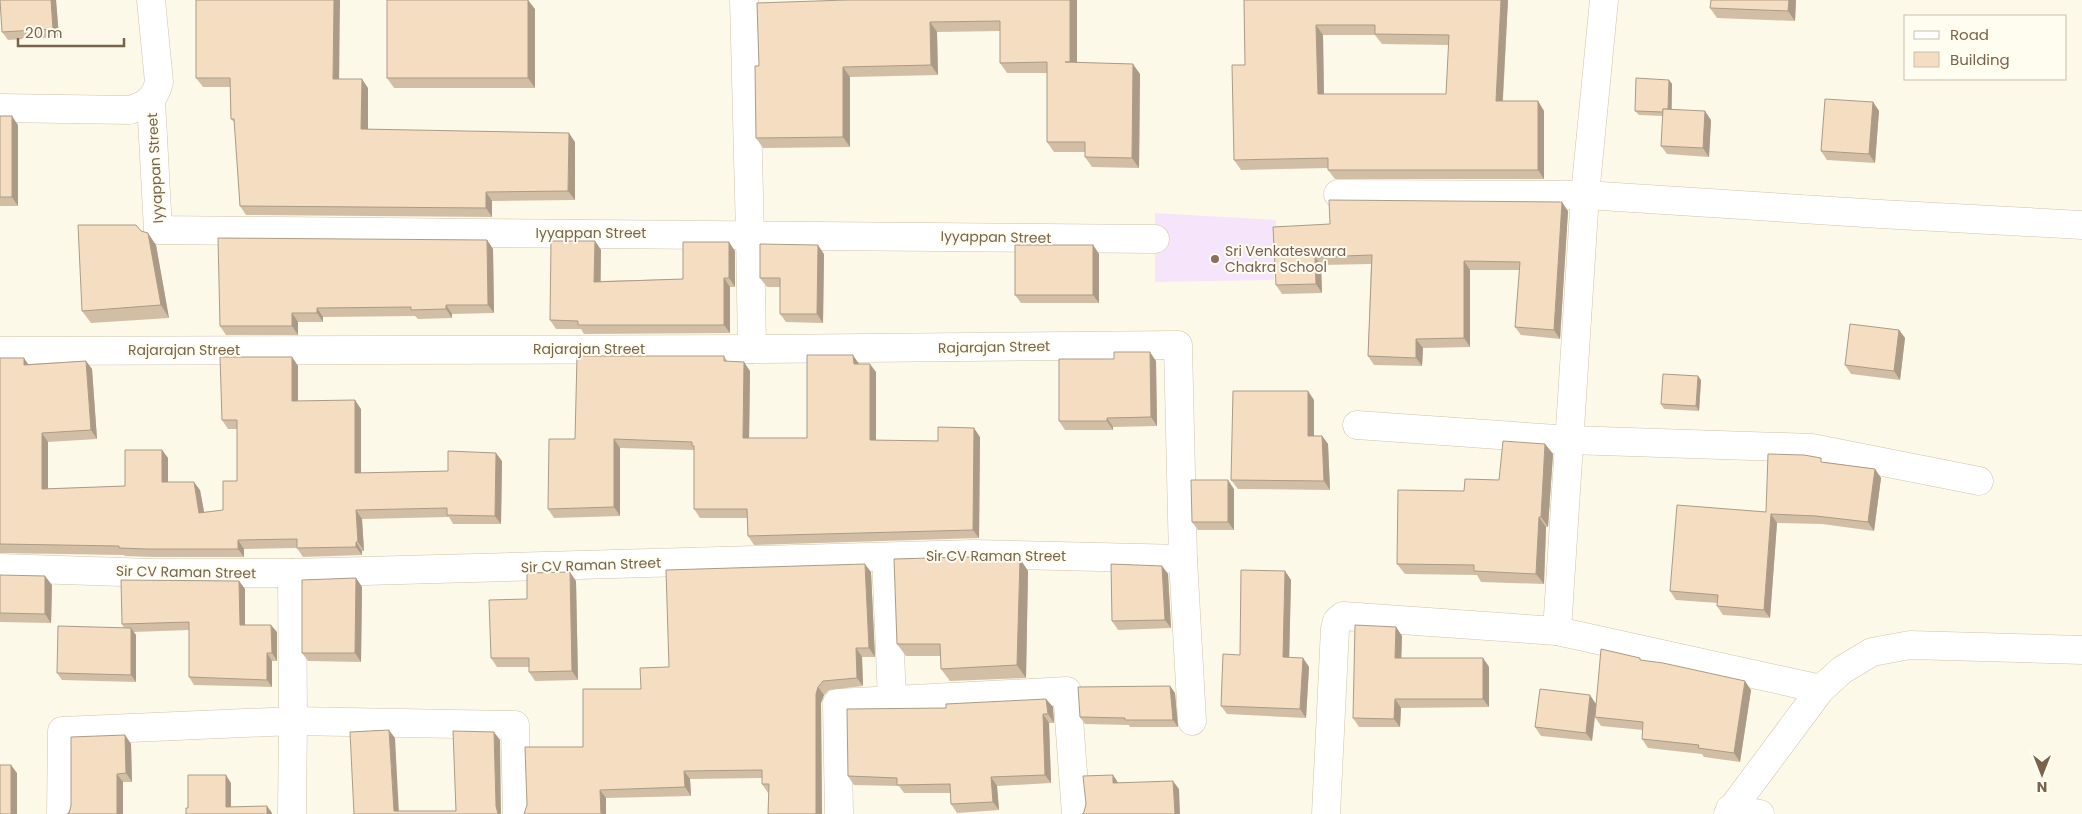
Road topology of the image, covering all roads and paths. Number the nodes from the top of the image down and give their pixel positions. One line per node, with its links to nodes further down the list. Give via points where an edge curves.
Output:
1 (151, 0): 4 (street, via 159,82)
2 (744, 0): 9 (street)
3 (1604, 0): 7 (street)
4 (151, 100): 5 (street, via 129,110); 9 (street, Iyyappan Street, via 158,230)
5 (0, 108)
6 (1338, 194): 7 (street)
7 (1585, 195): 8 (street); 14 (street)
8 (2082, 225)
9 (750, 234): 10 (street, Iyyappan Street); 11 (street)
10 (1155, 238)
11 (752, 349): 12 (street, Rajarajan Street); 17 (street, Rajarajan Street, via 1178,345)
12 (0, 351)
13 (1357, 425): 14 (street)
14 (1570, 440): 15 (street, via 1812,448); 20 (street)
15 (1979, 482)
16 (886, 557): 17 (street, Sir CV Raman Street, via 974,554); 19 (street, Sir CV Raman Street); 23 (street)
17 (1183, 559): 25 (street)
18 (0, 568): 19 (street, Sir CV Raman Street)
19 (292, 573): 24 (street)
20 (1557, 631): 22 (street); 32 (street, via 1343,616 1335,629)
21 (2082, 650): 22 (street, via 1910,645 1872,652 1842,670)
22 (1820, 689): 26 (street)
23 (892, 700): 30 (street, via 837,703); 31 (street, via 1067,691)
24 (293, 721): 27 (street, via 62,732); 28 (street); 29 (street, via 515,725)
25 (1192, 721)
26 (1729, 812): 33 (street)
27 (61, 814)
28 (292, 814)
29 (517, 814)
30 (839, 814)
31 (1076, 814)
32 (1326, 814)
33 (1760, 814)

